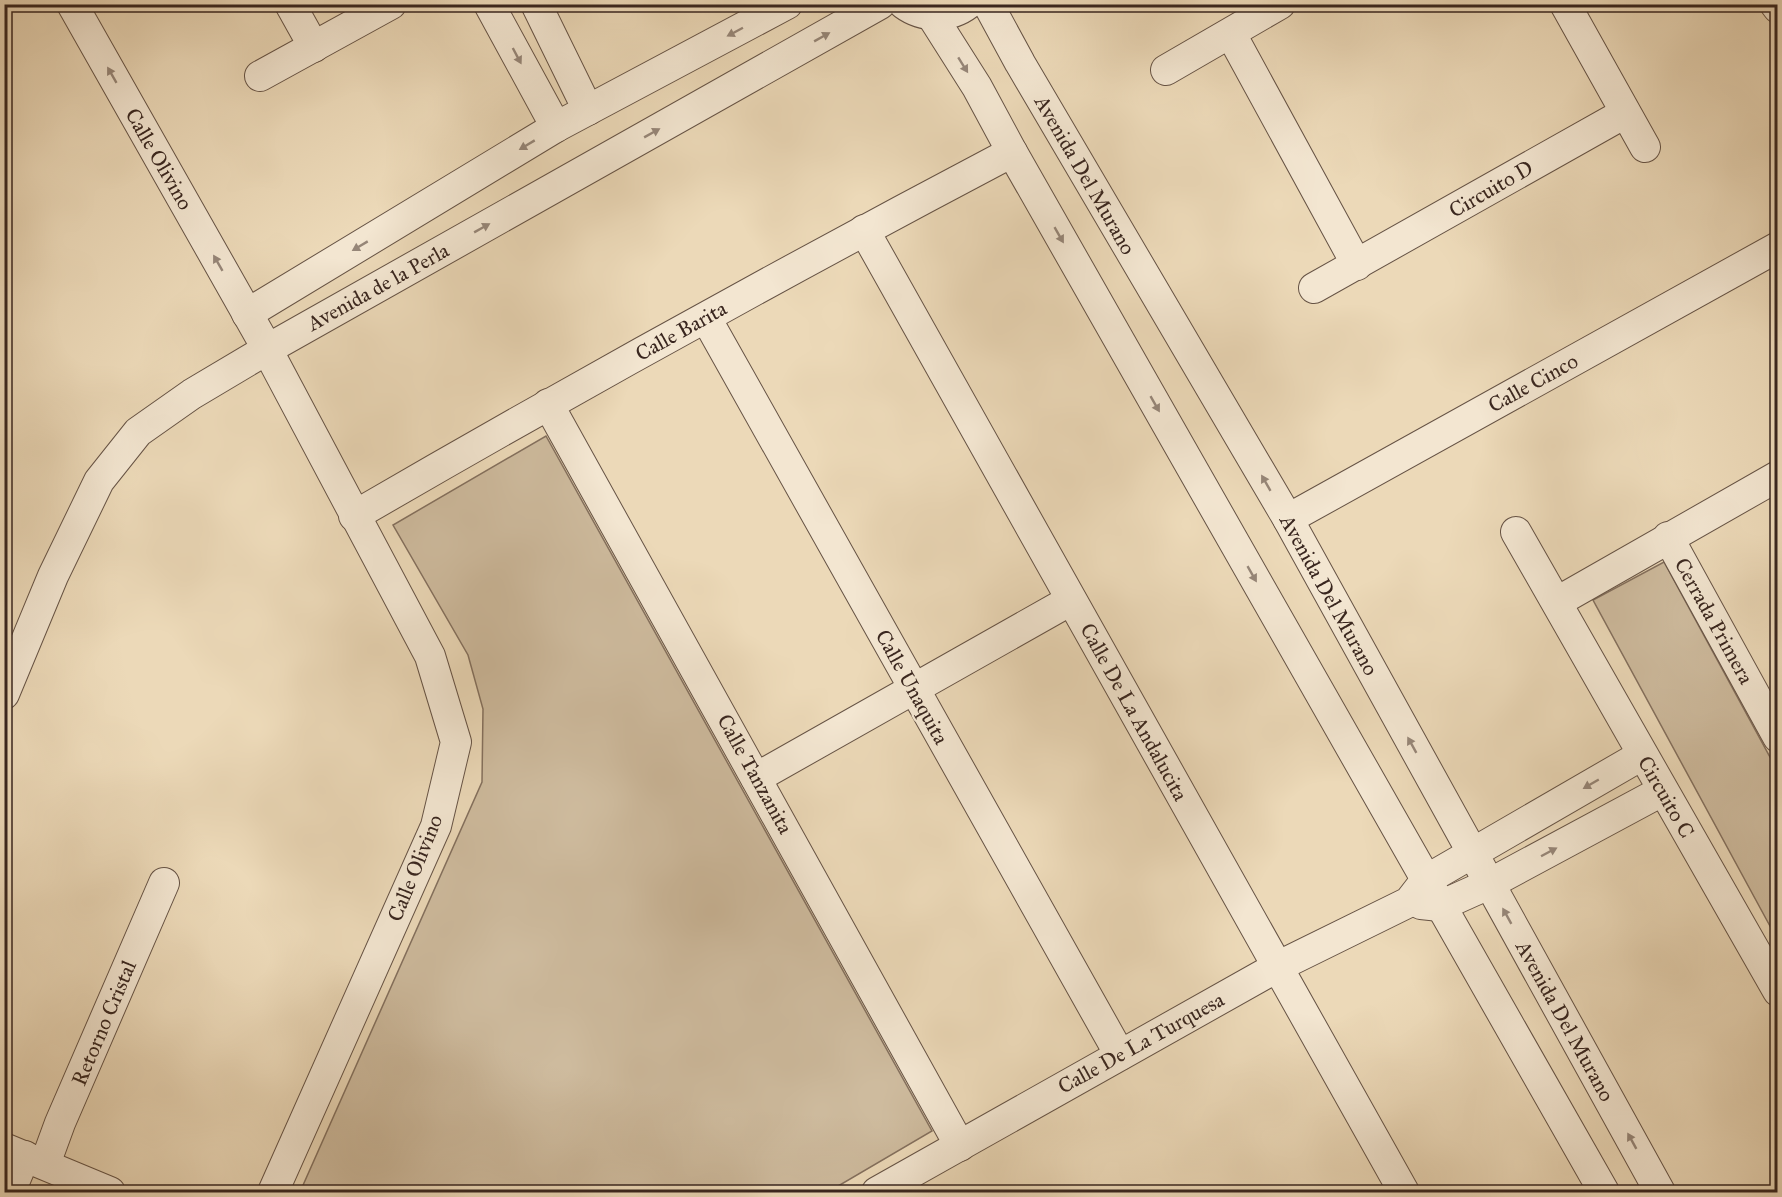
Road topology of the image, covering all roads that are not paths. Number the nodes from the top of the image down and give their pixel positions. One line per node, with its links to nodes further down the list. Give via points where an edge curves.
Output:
1 (72, 4): 30 (street, Calle Olivino, one-way to 1)
2 (290, 4): 17 (street)
3 (391, 4): 17 (street)
4 (489, 4): 22 (street, one-way to 22)
5 (536, 4): 20 (street)
6 (787, 4): 20 (street, Avenida de la Perla, one-way to 20)
7 (880, 4): 30 (street, Avenida de la Perla, one-way to 7)
8 (904, 4): 15 (street)
9 (968, 4): 15 (street, via 960,11)
10 (988, 4): 34 (street, Avenida Del Murano, one-way to 10)
11 (1280, 4): 16 (street)
12 (1565, 4): 21 (street)
13 (1775, 4): 14 (street)
14 (1778, 9)
15 (932, 16): 24 (street, one-way to 24)
16 (1231, 34): 18 (street); 27 (street)
17 (314, 47): 19 (street)
18 (1166, 70)
19 (260, 76)
20 (588, 110): 22 (street, Avenida de la Perla)
21 (1625, 113): 23 (street); 27 (street, Circuito D)
22 (556, 127): 30 (street, Avenida de la Perla, one-way to 30)
23 (1645, 147)
24 (1012, 152): 25 (street, Calle Barita); 48 (street, one-way to 48)
25 (864, 230): 29 (street, Calle Barita); 37 (street, Calle De La Andalucita)
26 (1778, 247): 34 (street, Calle Cinco)
27 (1358, 265): 28 (street, Circuito D)
28 (1314, 288)
29 (706, 318): 31 (street, Calle Barita); 39 (street, Calle Unaquita)
30 (256, 330): 33 (street, Calle Olivino); 40 (street, Avenida de la Perla, via 192,394 138,432 99,481 53,576)
31 (548, 404): 33 (street, Calle Barita); 43 (street, Calle Tanzanita)
32 (1778, 476): 36 (street)
33 (354, 516): 57 (street, Calle Olivino, via 430,656 456,742 436,826)
34 (1288, 519): 45 (street, Avenida Del Murano, one-way to 34)
35 (1516, 532): 38 (street, Circuito C)
36 (1668, 537): 38 (street); 41 (street, Cerrada Primera)
37 (1071, 600): 39 (street); 50 (street, Calle De La Andalucita)
38 (1557, 602): 42 (street, Circuito C)
39 (913, 689): 43 (street); 52 (street, Calle Unaquita)
40 (4, 694)
41 (1778, 737)
42 (1642, 755): 44 (street, Circuito C); 45 (street, Calle De La Turquesa, one-way to 45)
43 (756, 778): 53 (street, Calle Tanzanita)
44 (1662, 791): 47 (street, one-way to 44); 51 (street, Circuito C)
45 (1471, 852): 47 (street, Avenida Del Murano); 48 (street, Calle De La Turquesa)
46 (164, 883): 54 (street, Retorno Cristal, via 60,1123)
47 (1490, 884): 49 (street); 61 (street, Avenida Del Murano, one-way to 47)
48 (1418, 891): 49 (street); 50 (street, Calle De La Turquesa)
49 (1440, 906): 60 (street)
50 (1277, 967): 52 (street, Calle De La Turquesa); 59 (street, Calle De La Andalucita)
51 (1774, 974)
52 (1120, 1055): 53 (street, Calle De La Turquesa)
53 (960, 1146): 58 (street, Calle De La Turquesa)
54 (25, 1156): 55 (street, Retorno Cristal); 56 (street)
55 (10, 1192)
56 (110, 1192)
57 (273, 1192)
58 (877, 1192)
59 (1404, 1192)
60 (1604, 1192)
61 (1660, 1192)

